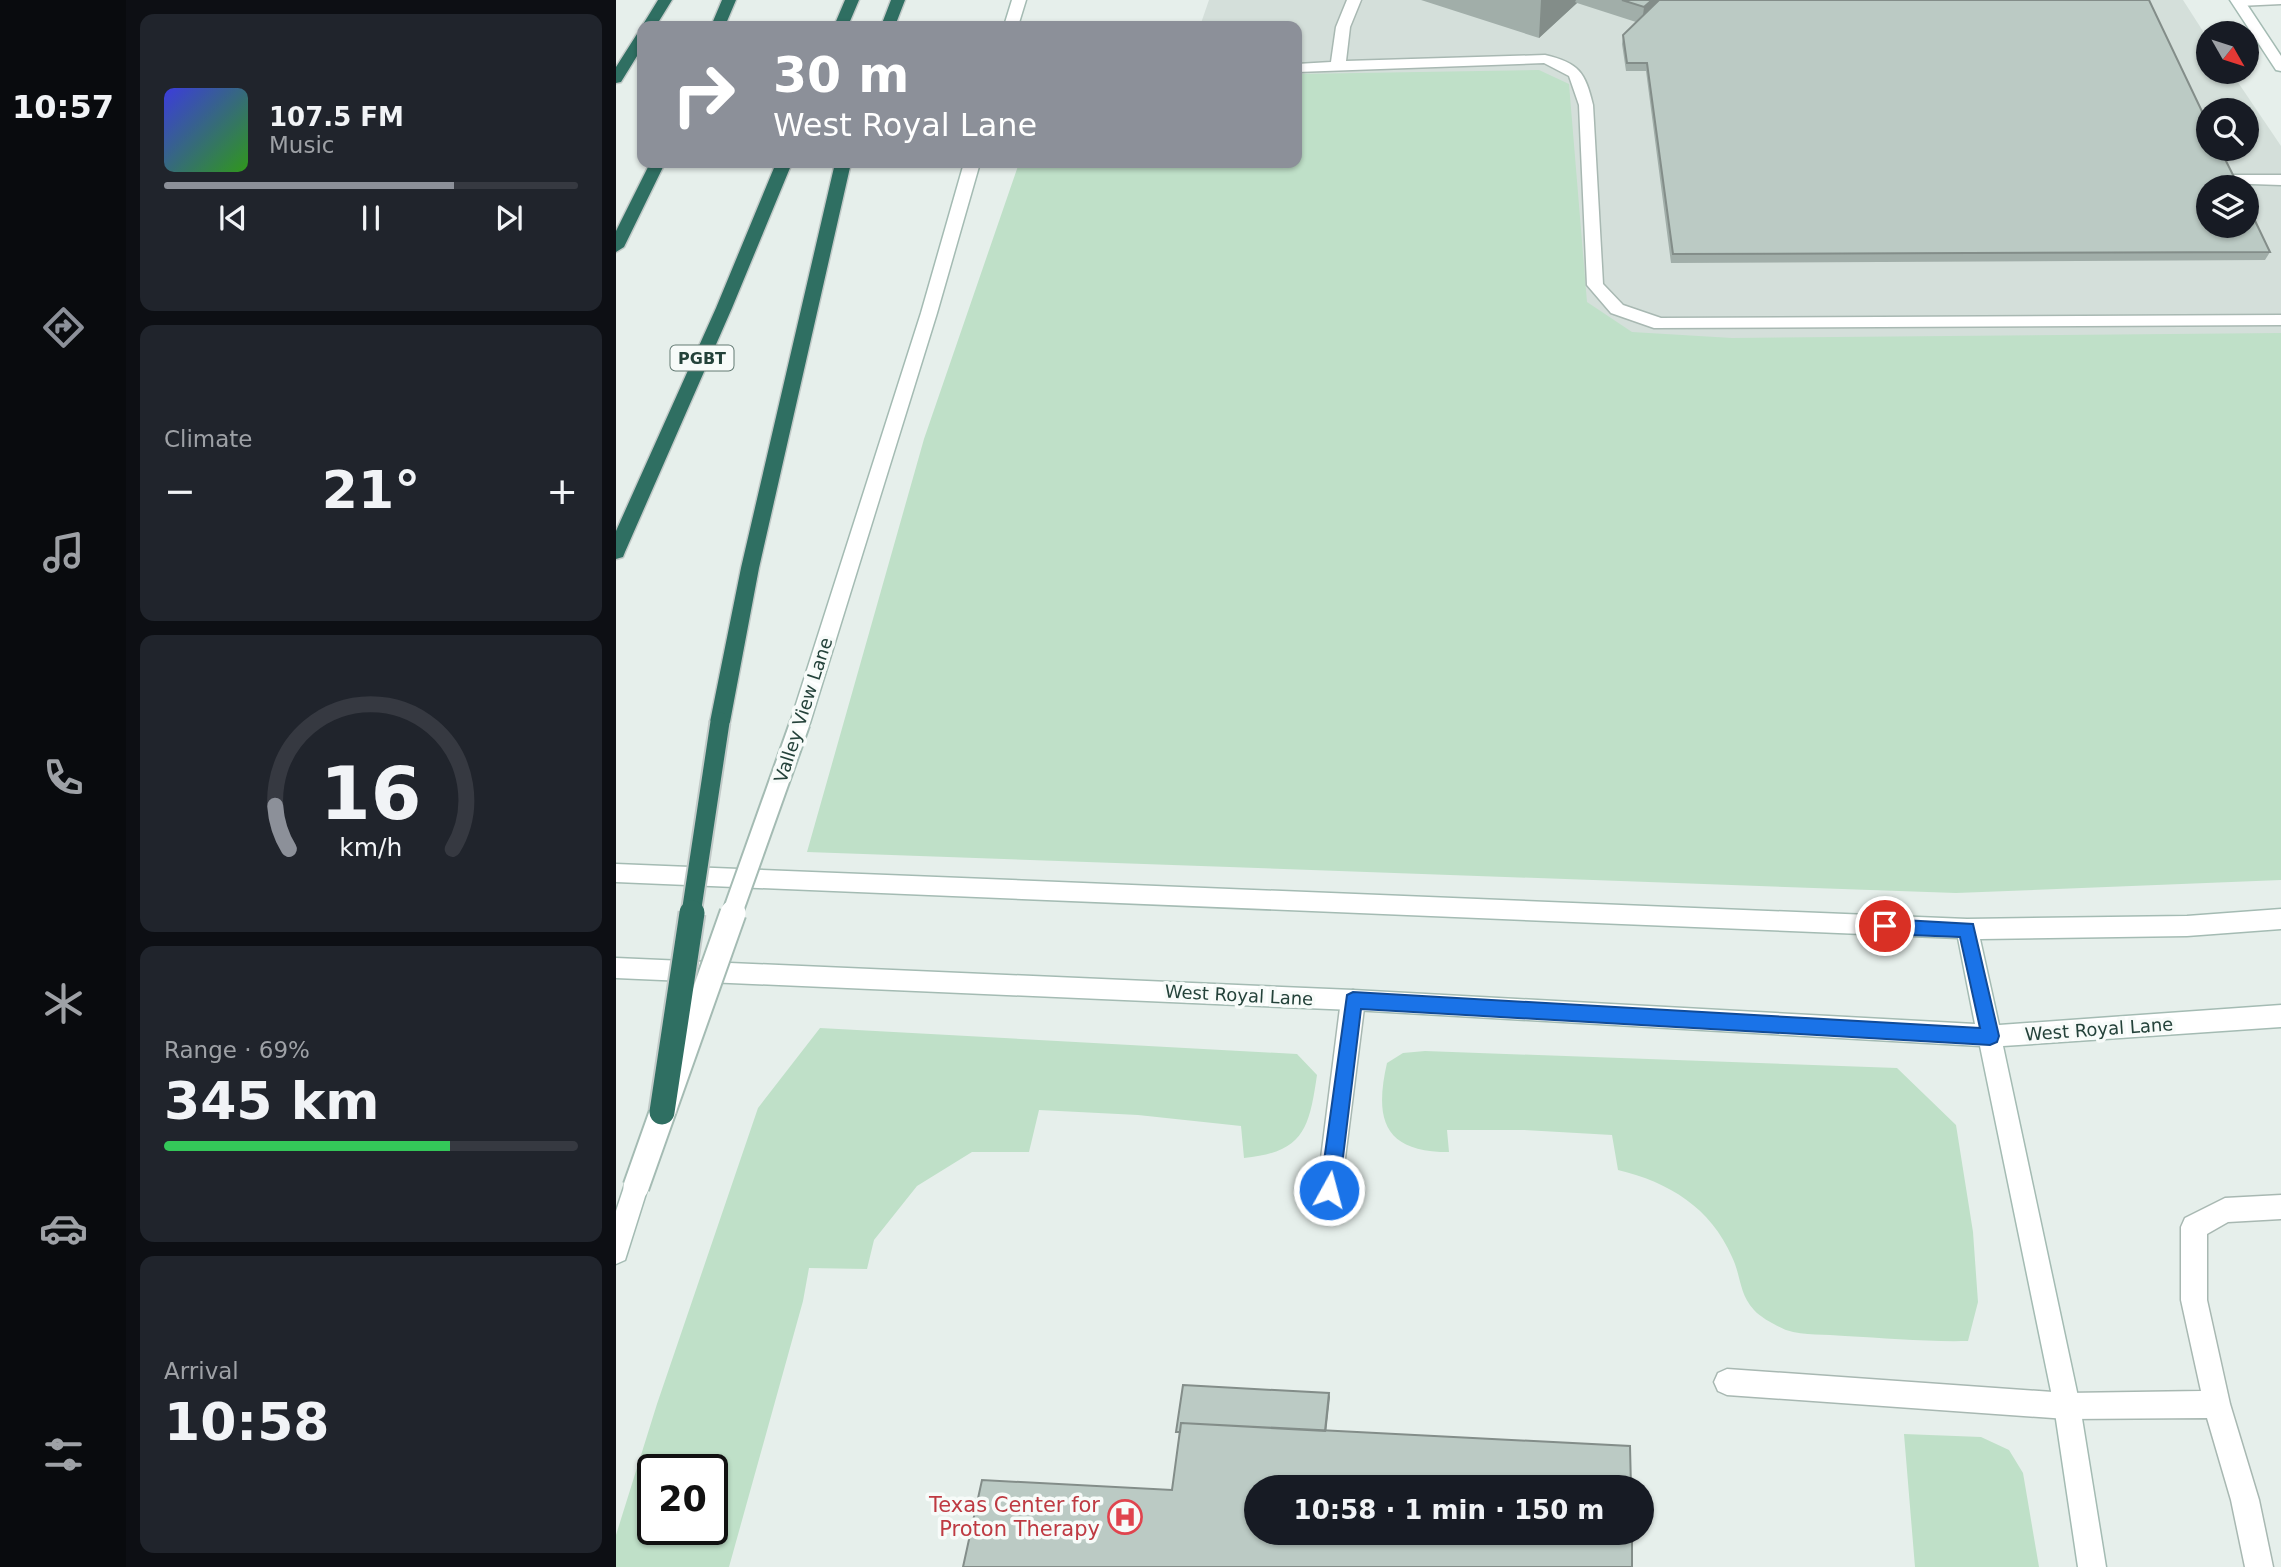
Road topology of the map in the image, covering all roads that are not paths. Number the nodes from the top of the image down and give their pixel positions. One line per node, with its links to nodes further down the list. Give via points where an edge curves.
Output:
1 (665, 0): 9 (highway)
2 (729, 0): 10 (highway)
3 (852, 0): 11 (highway)
4 (898, 0): 12 (highway)
5 (1018, 0): 13 (main road)
6 (1354, 0): 15 (main road, via 1343,27)
7 (2279, 0): 8 (main road)
8 (2238, 1): 16 (main road)
9 (652, 21)
10 (720, 21)
11 (843, 21)
12 (890, 21)
13 (1012, 21)
14 (637, 45): 18 (highway)
15 (1338, 66): 17 (main road); 26 (main road, via 1545,59 1568,65 1580,80 1586,106 1595,285 1617,309 1660,324)
16 (2281, 67)
17 (1302, 68)
18 (616, 79)
19 (655, 168): 25 (highway)
20 (782, 168): 27 (highway, PGBT)
21 (842, 168): 35 (highway, bridge, via 750,568 720,722)
22 (971, 168): 35 (main road, Valley View Lane, bridge, via 800,723)
23 (2259, 180): 24 (main road)
24 (2281, 180)
25 (616, 247)
26 (2281, 320)
27 (616, 552)
28 (616, 873): 30 (main road)
29 (2281, 919): 30 (main road, via 2187,926)
30 (1967, 929): 34 (main road)
31 (616, 968): 32 (main road, West Royal Lane)
32 (1353, 1000): 34 (main road, West Royal Lane); 36 (main road)
33 (2281, 1017): 34 (main road, West Royal Lane)
34 (1990, 1036): 41 (main road)
35 (662, 1112): 38 (main road, Valley View Lane, bridge)
36 (1329, 1190)
37 (2281, 1207): 40 (main road, via 2225,1210 2194,1227 2194,1300)
38 (616, 1251)
39 (1727, 1382): 41 (main road)
40 (2217, 1404): 41 (main road); 43 (main road)
41 (2067, 1406): 42 (main road)
42 (2092, 1567)
43 (2259, 1567)

